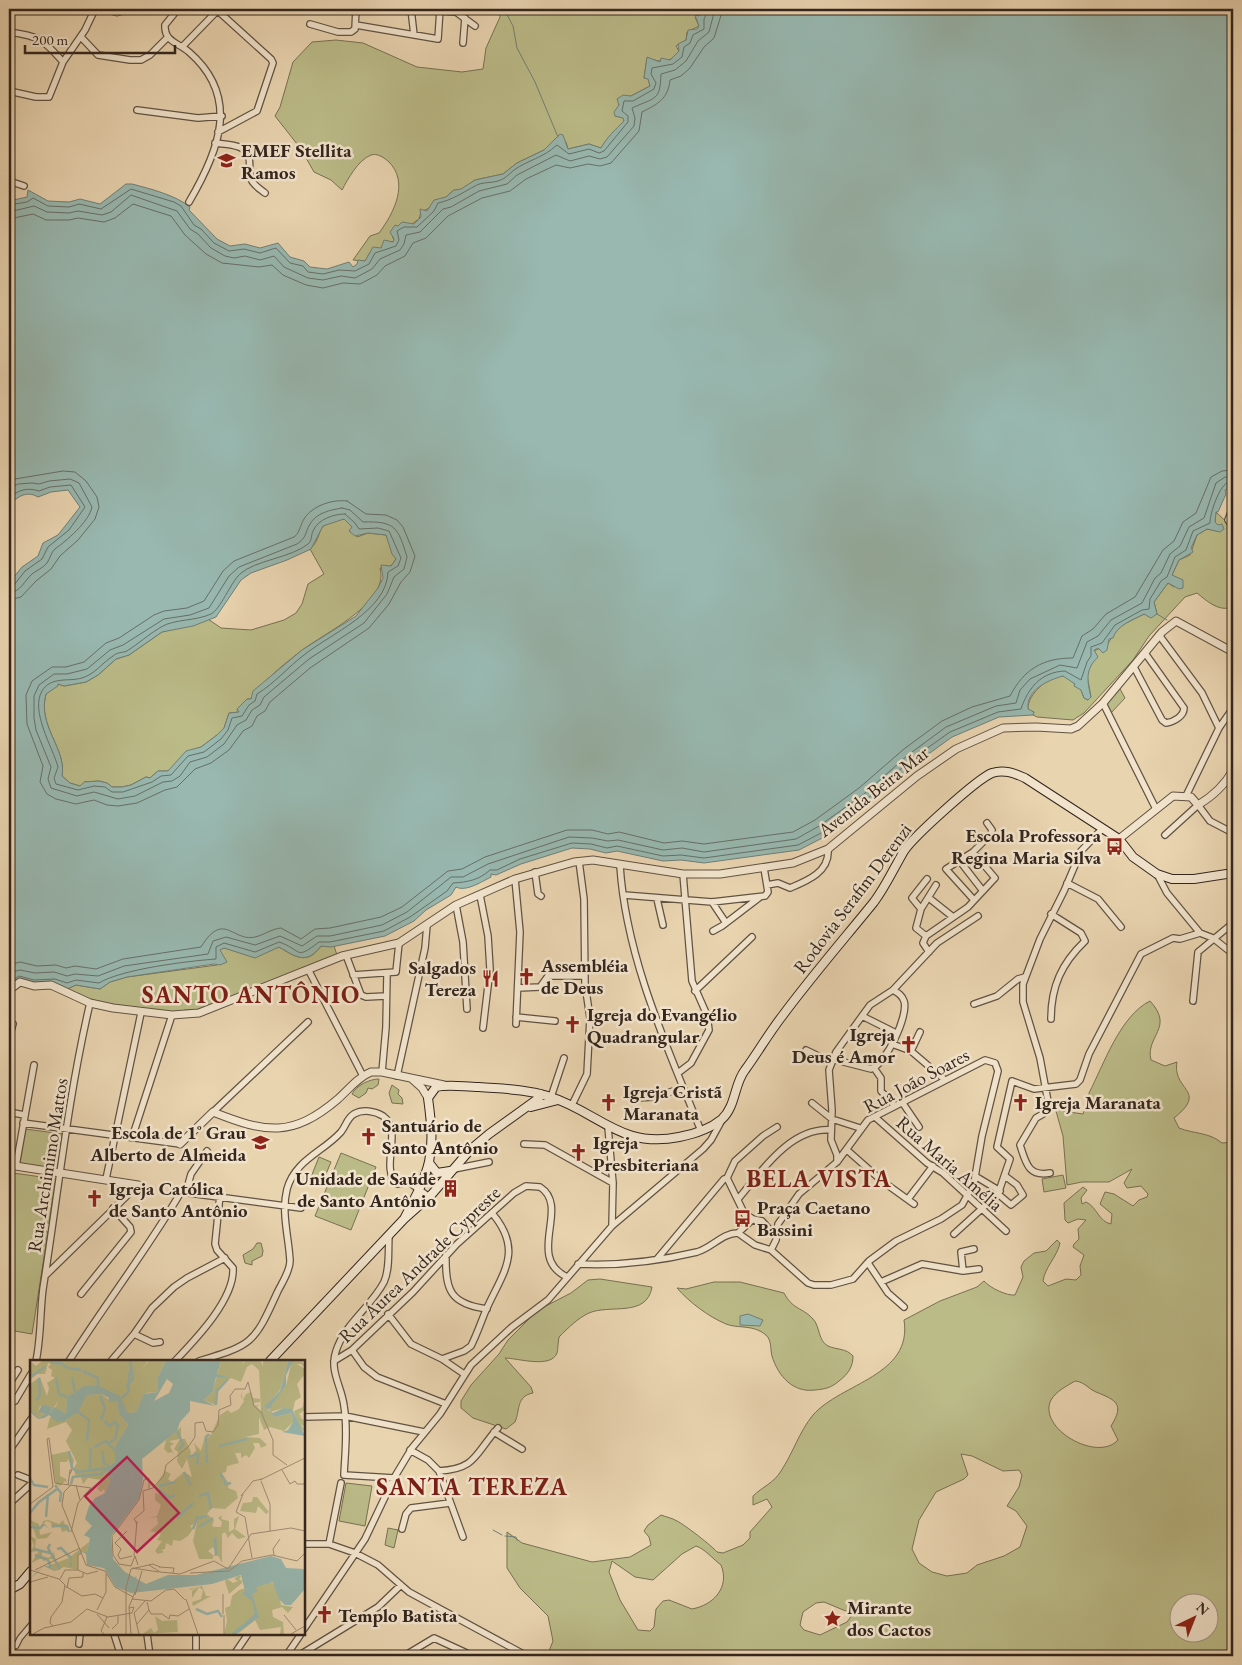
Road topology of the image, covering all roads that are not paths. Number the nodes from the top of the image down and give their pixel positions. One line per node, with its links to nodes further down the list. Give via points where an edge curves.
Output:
1 (95, 9): 15 (street)
2 (106, 9): 3 (street, via 117,12)
3 (128, 9)
4 (178, 9): 16 (street, via 165,25)
5 (356, 9): 11 (street)
6 (411, 9): 14 (street)
7 (219, 10): 18 (street); 23 (street, via 273,60 257,111)
8 (440, 10): 9 (street, via 453,11); 14 (street, via 440,35 436,39)
9 (465, 18): 12 (street); 17 (street)
10 (310, 24): 11 (street, via 348,33)
11 (356, 24): 14 (street)
12 (474, 26)
13 (9, 32): 19 (street, via 44,41)
14 (414, 35)
15 (81, 37): 16 (street, via 98,55 130,60 141,60 150,55); 19 (street)
16 (168, 37): 18 (street)
17 (463, 43)
18 (182, 47): 22 (street, via 196,58 213,81)
19 (63, 62): 20 (street, via 49,97)
20 (9, 92)
21 (137, 110): 22 (street, via 198,118)
22 (222, 116): 23 (street)
23 (218, 132): 24 (street)
24 (215, 143): 27 (street, via 239,147 248,154 250,177); 28 (street, via 204,175)
25 (9, 181): 26 (street)
26 (24, 186)
27 (265, 193)
28 (189, 202)
29 (1232, 510): 30 (street, via 1228,520)
30 (1233, 527)
31 (1160, 634): 32 (street, Avenida Beira Mar, via 1176,621); 33 (street, Avenida Beira Mar); 37 (street, via 1202,693)
32 (1233, 652)
33 (1146, 653): 34 (street, Avenida Beira Mar); 34 (street, via 1184,713 1166,723)
34 (1134, 667): 35 (street, Avenida Beira Mar)
35 (1103, 703): 41 (street); 47 (street, Avenida Beira Mar, via 1071,730 1003,728 956,748 924,770)
36 (1233, 708): 37 (street)
37 (1219, 728): 39 (street)
38 (1233, 770): 40 (street, via 1227,781)
39 (1186, 796): 40 (street); 41 (street, via 1173,796)
40 (1198, 805): 44 (street, via 1210,821); 45 (street)
41 (1156, 809): 46 (street)
42 (987, 823): 48 (street, via 991,834)
43 (1103, 828): 46 (main road, Rodovia Serafim Derenzi); 59 (street, via 1081,850); 147 (main road, Rodovia Serafim Derenzi, via 1019,775 1006,771 992,773 981,780 922,830 905,850 874,901 782,1015 744,1071)
44 (1233, 834)
45 (1164, 835)
46 (1119, 839): 56 (main road, Rodovia Serafim Derenzi, via 1133,856)
47 (828, 849): 52 (street, Avenida Beira Mar, via 793,863); 60 (street, via 825,864 812,877 790,888 778,882)
48 (973, 852): 49 (street); 62 (street, via 995,878)
49 (959, 860): 62 (street); 69 (street, via 946,869)
50 (579, 861): 51 (street, Avenida Beira Mar, via 593,860); 53 (street, Avenida Beira Mar); 94 (street, via 584,899)
51 (620, 866): 55 (street, Avenida Beira Mar); 64 (street)
52 (764, 868): 55 (street, Avenida Beira Mar, via 720,874); 60 (street)
53 (535, 872): 57 (street, Avenida Beira Mar); 65 (street)
54 (1233, 873): 56 (main road, Rodovia Serafim Derenzi, via 1194,880 1172,879)
55 (683, 874): 70 (street)
56 (1157, 874): 83 (street, via 1167,893)
57 (515, 879): 63 (street, Avenida Beira Mar); 96 (street, via 520,923)
58 (927, 879): 73 (street, via 912,898)
59 (1067, 883): 74 (street); 81 (street, via 1098,899)
60 (767, 885): 66 (street, via 768,893)
61 (936, 885): 67 (street)
62 (983, 891): 69 (street)
63 (480, 895): 72 (street, Avenida Beira Mar); 114 (street, via 490,969)
64 (624, 895): 68 (street); 126 (street, via 644,981)
65 (541, 896)
66 (760, 897): 71 (street); 80 (street)
67 (930, 898): 73 (street); 76 (street)
68 (657, 899): 70 (street); 79 (street)
69 (974, 900): 76 (street)
70 (684, 901): 71 (street); 99 (street)
71 (712, 902): 80 (street)
72 (456, 905): 78 (street, Avenida Beira Mar); 104 (street, via 463,942)
73 (921, 908): 84 (street, via 916,928)
74 (1051, 914): 95 (street); 109 (street, via 1081,933 1085,941 1064,963 1052,996)
75 (978, 916): 88 (street, via 937,943)
76 (953, 918): 84 (street)
77 (1233, 923): 86 (street)
78 (427, 925): 87 (street, Avenida Beira Mar); 128 (street, via 422,964)
79 (663, 925)
80 (724, 925): 82 (street)
81 (1121, 927)
82 (713, 930)
83 (1200, 933): 86 (street); 133 (street, via 1173,938 1141,954 1089,1054 1080,1080 1072,1086)
84 (926, 936): 88 (street, via 923,943)
85 (752, 937): 99 (street)
86 (1214, 938): 89 (street); 101 (street, via 1198,952)
87 (399, 943): 90 (street, Avenida Beira Mar); 92 (street, via 397,971)
88 (929, 952): 98 (street)
89 (1233, 954)
90 (346, 955): 91 (street, Avenida Beira Mar); 93 (street)
91 (309, 971): 106 (street, Avenida Beira Mar, via 208,1011); 127 (street)
92 (386, 974): 93 (street); 100 (street)
93 (353, 975): 100 (street, via 358,992 364,996)
94 (584, 976): 96 (street, via 548,976 540,987); 140 (street, via 590,1018 587,1074)
95 (1025, 977): 103 (street, via 997,996); 133 (street, via 1023,1002)
96 (518, 988): 108 (street)
97 (9, 990): 102 (street, Avenida Beira Mar, via 23,982 34,986 51,985)
98 (893, 990): 107 (street, via 870,1005); 116 (street, via 904,1002 904,1013)
99 (695, 991): 126 (street, via 707,1015 709,1030 691,1063)
100 (386, 996): 125 (street)
101 (1193, 1001)
102 (90, 1003): 105 (street, Avenida Beira Mar); 154 (street, Rua Archimimo Mattos)
103 (974, 1004)
104 (467, 1009)
105 (141, 1012): 106 (street, Avenida Beira Mar); 157 (street)
106 (172, 1016): 158 (street)
107 (862, 1016): 116 (street); 122 (street)
108 (516, 1017): 111 (street); 113 (street)
109 (1050, 1019)
110 (308, 1022): 144 (street)
111 (555, 1022)
112 (13, 1024): 117 (street)
113 (516, 1024)
114 (483, 1028)
115 (920, 1032): 120 (street)
116 (896, 1033): 118 (street)
117 (9, 1038)
118 (892, 1044): 120 (street); 124 (street, via 885,1059)
119 (806, 1050): 122 (street)
120 (911, 1051): 130 (street)
121 (564, 1058): 136 (street)
122 (832, 1061): 124 (street); 148 (street, via 829,1070)
123 (34, 1065): 145 (street)
124 (874, 1068): 141 (street, via 881,1078 882,1090)
125 (382, 1072): 127 (street); 128 (street)
126 (678, 1073): 132 (street)
127 (363, 1076): 144 (street, via 319,1115 296,1125 261,1127)
128 (397, 1076): 129 (street)
129 (412, 1079): 131 (street); 135 (street)
130 (945, 1080): 138 (street, Rua João Soares); 171 (street, Rua João Soares, via 984,1060 995,1063 998,1071)
131 (446, 1085): 134 (main road, via 508,1088); 135 (main road, via 433,1088)
132 (683, 1088): 137 (street, via 654,1097); 156 (street)
133 (1046, 1088): 170 (street, via 1048,1107 1036,1118 1020,1145 1034,1172 1038,1175); 172 (street, via 1034,1089 1012,1081 997,1147 1010,1159)
134 (541, 1094): 136 (main road); 142 (main road)
135 (428, 1098): 165 (main road, via 432,1137)
136 (555, 1098): 140 (main road); 142 (main road)
137 (634, 1098)
138 (902, 1102): 141 (street, Rua João Soares); 152 (street)
139 (812, 1103): 148 (street)
140 (572, 1105): 150 (main road)
141 (894, 1105): 146 (street, Rua João Soares)
142 (524, 1109): 168 (main road, via 470,1150)
143 (9, 1112): 145 (street)
144 (213, 1112): 159 (street)
145 (24, 1114): 149 (street)
146 (875, 1117): 153 (street, Rua João Soares); 167 (street, Rua Maria Amélia)
147 (723, 1118): 156 (main road); 196 (street, via 712,1140 703,1149)
148 (832, 1119): 153 (street); 155 (street)
149 (23, 1123): 154 (street); 166 (street)
150 (608, 1127): 156 (main road, via 641,1140 654,1141); 177 (street)
151 (776, 1127): 173 (street, via 735,1161)
152 (919, 1127)
153 (860, 1128): 161 (street, Rua João Soares)
154 (68, 1129): 157 (street); 169 (street, Rua Archimimo Mattos)
155 (831, 1130): 164 (street); 186 (street, via 818,1130 790,1144 760,1171)
156 (702, 1131)
157 (114, 1136): 158 (street); 174 (street)
158 (132, 1138): 159 (street)
159 (180, 1144)
160 (524, 1144): 177 (street, via 545,1145)
161 (847, 1150): 164 (street, Rua João Soares); 187 (street)
162 (207, 1151): 181 (street)
163 (489, 1162): 168 (street)
164 (837, 1162): 198 (street, Rua João Soares, via 798,1194)
165 (430, 1164): 168 (main road, via 441,1174); 175 (main road)
166 (12, 1166): 169 (street)
167 (933, 1166): 185 (street, Rua Maria Amélia); 187 (street)
168 (454, 1169): 179 (main road)
169 (60, 1172): 174 (street); 211 (street, Rua Archimimo Mattos)
170 (1050, 1173)
171 (975, 1176): 182 (street); 185 (street)
172 (1005, 1176): 182 (street); 182 (street, via 1017,1185 1023,1195 1011,1205)
173 (727, 1178): 186 (street); 206 (street)
174 (106, 1179): 178 (street)
175 (424, 1179): 176 (street); 179 (street, via 433,1178); 180 (main road)
176 (409, 1182): 180 (street); 189 (street, via 401,1184 394,1181 389,1122 376,1113 363,1111 352,1115 339,1134 301,1165 287,1188)
177 (613, 1183): 196 (street)
178 (138, 1185): 190 (street)
179 (438, 1187): 184 (main road)
180 (420, 1190): 184 (street); 194 (main road)
181 (183, 1192): 183 (street); 222 (street)
182 (999, 1192): 192 (street)
183 (220, 1195): 189 (street); 205 (street, via 215,1244)
184 (429, 1197): 194 (main road)
185 (967, 1198): 192 (street, Rua Maria Amélia); 207 (street, via 941,1219 896,1241)
186 (738, 1199): 195 (street)
187 (908, 1199): 188 (street)
188 (914, 1204)
189 (284, 1207): 191 (street); 225 (street, via 288,1268 257,1333 238,1349)
190 (113, 1208): 211 (street); 214 (street, via 131,1230)
191 (301, 1208)
192 (983, 1209): 197 (street, Rua Maria Amélia); 200 (street)
193 (492, 1214): 204 (street, Rua Áurea Andrade Cypreste); 212 (street, Rua Áurea Andrade Cypreste, via 526,1186 534,1185 545,1190 552,1204 547,1248 556,1270); 216 (street, via 506,1231 510,1246 504,1273)
194 (404, 1219): 201 (main road)
195 (750, 1220): 198 (street); 199 (street)
196 (612, 1226): 208 (street)
197 (1006, 1231)
198 (773, 1232): 203 (street, Rua João Soares, via 776,1240)
199 (738, 1233): 203 (street, via 755,1245); 206 (street, via 730,1233 700,1251)
200 (954, 1234)
201 (389, 1236): 226 (main road); 228 (street, via 384,1282 345,1331)
202 (974, 1249): 210 (street, via 961,1252)
203 (771, 1250): 207 (street, via 814,1285 831,1285 853,1279)
204 (446, 1255): 216 (street, via 448,1284 455,1298 461,1304); 217 (street, Rua Áurea Andrade Cypreste)
205 (224, 1258): 218 (street, via 174,1288 152,1308); 224 (street, via 233,1268 229,1291 211,1319)
206 (656, 1259): 208 (street)
207 (868, 1263): 213 (street)
208 (578, 1264): 212 (street)
209 (979, 1269): 210 (street)
210 (963, 1270): 213 (street, via 922,1264)
211 (46, 1275): 221 (street, Rua Archimimo Mattos)
212 (567, 1277): 230 (street, via 548,1300 482,1353)
213 (881, 1282): 215 (street)
214 (81, 1294)
215 (904, 1307)
216 (486, 1309): 227 (street, via 471,1346)
217 (388, 1314): 220 (street, Rua Áurea Andrade Cypreste); 227 (street, via 411,1344)
218 (134, 1334): 219 (street, via 153,1343); 223 (street)
219 (160, 1342)
220 (352, 1350): 228 (street, Rua Áurea Andrade Cypreste); 234 (street, via 364,1367 377,1377)
221 (36, 1360)
222 (70, 1360)
223 (112, 1360)
224 (176, 1360)
225 (202, 1360)
226 (271, 1360)
227 (442, 1360): 230 (street)
228 (334, 1362): 235 (street)
229 (18, 1370): 232 (street)
230 (464, 1374): 234 (street)
231 (30, 1376): 233 (street, via 15,1401)
232 (9, 1384)
233 (9, 1393)
234 (446, 1404): 238 (street)
235 (345, 1416): 236 (street); 238 (street); 244 (street, via 344,1475)
236 (305, 1417)
237 (30, 1420): 241 (street)
238 (424, 1432): 239 (street)
239 (410, 1450): 242 (street); 244 (street)
240 (522, 1450): 242 (street, via 496,1430 466,1467)
241 (9, 1451)
242 (439, 1471): 248 (street)
243 (18, 1475): 245 (street)
244 (394, 1478): 254 (street)
245 (30, 1480)
246 (340, 1484): 253 (street)
247 (30, 1485): 249 (street)
248 (450, 1503): 250 (street, via 411,1508); 251 (street)
249 (9, 1504)
250 (402, 1528)
251 (464, 1537)
252 (305, 1544): 253 (street)
253 (329, 1544): 254 (street)
254 (355, 1553): 256 (street, via 378,1565); 259 (street)
255 (30, 1572): 257 (main road, via 20,1584)
256 (401, 1585): 273 (street, via 378,1607); 276 (street)
257 (9, 1590)
258 (30, 1626): 267 (street)
259 (305, 1628)
260 (80, 1635): 266 (street)
261 (114, 1635): 268 (street)
262 (147, 1635): 269 (street)
263 (196, 1635): 270 (street)
264 (247, 1635): 271 (street)
265 (300, 1635): 272 (street)
266 (79, 1644)
267 (16, 1646)
268 (121, 1656)
269 (150, 1656)
270 (196, 1656)
271 (233, 1656)
272 (286, 1656)
273 (298, 1656)
274 (404, 1656): 275 (street, via 434,1638)
275 (473, 1656)
276 (527, 1656)

